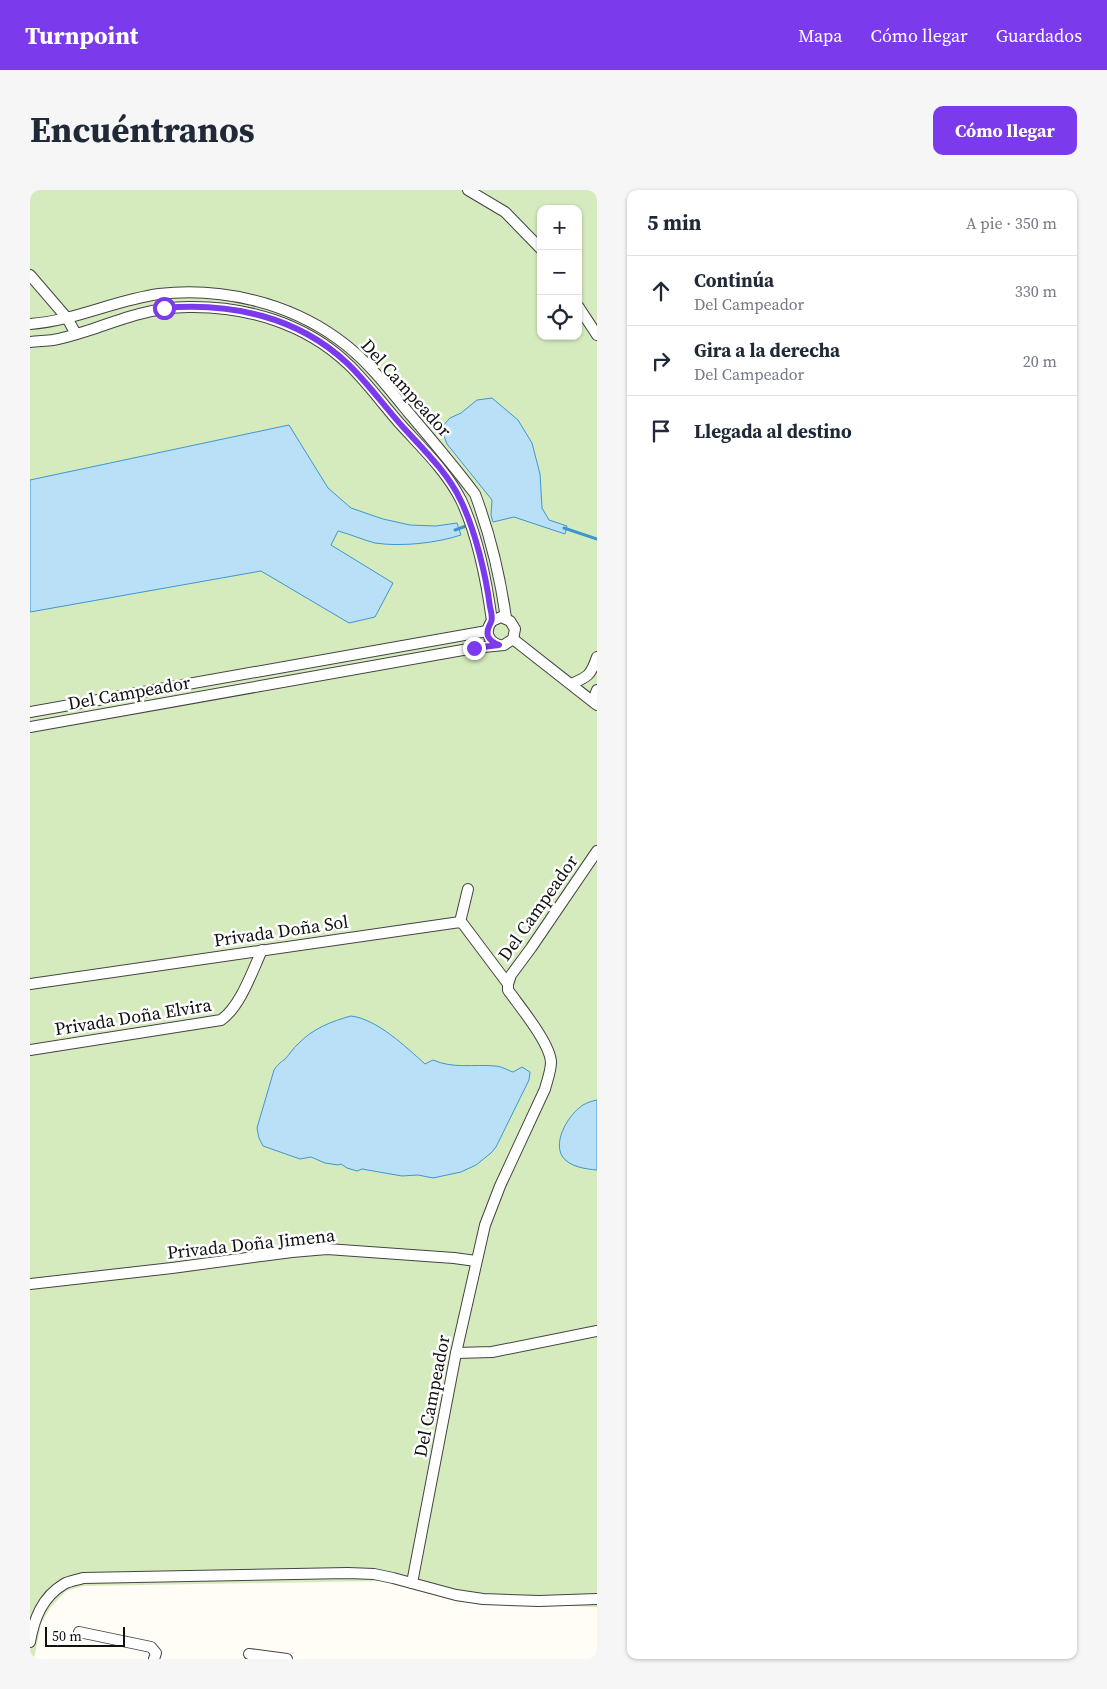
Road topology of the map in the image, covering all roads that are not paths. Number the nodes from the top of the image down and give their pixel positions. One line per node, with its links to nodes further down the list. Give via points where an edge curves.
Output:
1 (468, 190): 2 (street, via 505,212)
2 (537, 245)
3 (30, 275): 7 (street)
4 (272, 306): 6 (street); 7 (street, Del Campeador, via 229,295 179,293 149,296); 12 (street, Del Campeador, via 318,326 355,353 379,376 475,494 492,548)
5 (582, 312): 10 (street)
6 (268, 317): 9 (street, Del Campeador, via 232,309 186,306 142,313); 13 (street, Del Campeador, via 313,337 348,364 444,474 468,518 479,554)
7 (67, 318): 8 (street, Del Campeador); 9 (street)
8 (30, 324)
9 (76, 334): 11 (street, Del Campeador)
10 (597, 335)
11 (30, 342)
12 (506, 618): 13 (street); 15 (street, Del Campeador, via 515,630)
13 (492, 621): 14 (street)
14 (487, 631): 16 (street, via 493,643); 18 (street, Del Campeador)
15 (512, 639): 16 (street, Del Campeador); 20 (street)
16 (499, 645): 19 (street, Del Campeador)
17 (597, 657): 20 (street, via 587,677)
18 (308, 663): 19 (street); 22 (street, Del Campeador)
19 (310, 678): 24 (street, Del Campeador)
20 (571, 684): 23 (street)
21 (597, 690): 23 (street)
22 (148, 691): 24 (street); 25 (street, Del Campeador)
23 (595, 703)
24 (150, 706): 26 (street, Del Campeador)
25 (30, 712)
26 (30, 728)
27 (597, 851): 32 (street, Del Campeador, via 511,975)
28 (468, 889): 29 (street)
29 (460, 922): 30 (street, Privada Doña Sol); 32 (street)
30 (262, 950): 31 (street, Privada Doña Sol); 33 (street, Privada Doña Elvira, via 237,1002 221,1020)
31 (30, 984)
32 (508, 984): 34 (street, Del Campeador, via 508,990 546,1046 551,1061 545,1089 497,1194)
33 (30, 1050)
34 (476, 1261): 35 (street, Privada Doña Jimena, via 327,1250); 37 (street, Del Campeador)
35 (30, 1284)
36 (597, 1331): 37 (street, via 492,1352)
37 (456, 1353): 38 (street, Del Campeador)
38 (412, 1583): 39 (street, via 483,1599); 41 (street, via 374,1574 348,1573 83,1578 65,1583 47,1598 34,1620)
39 (597, 1599)
40 (79, 1632): 43 (street, via 152,1647)
41 (30, 1642)
42 (249, 1654): 44 (street)
43 (154, 1659)
44 (288, 1659)

